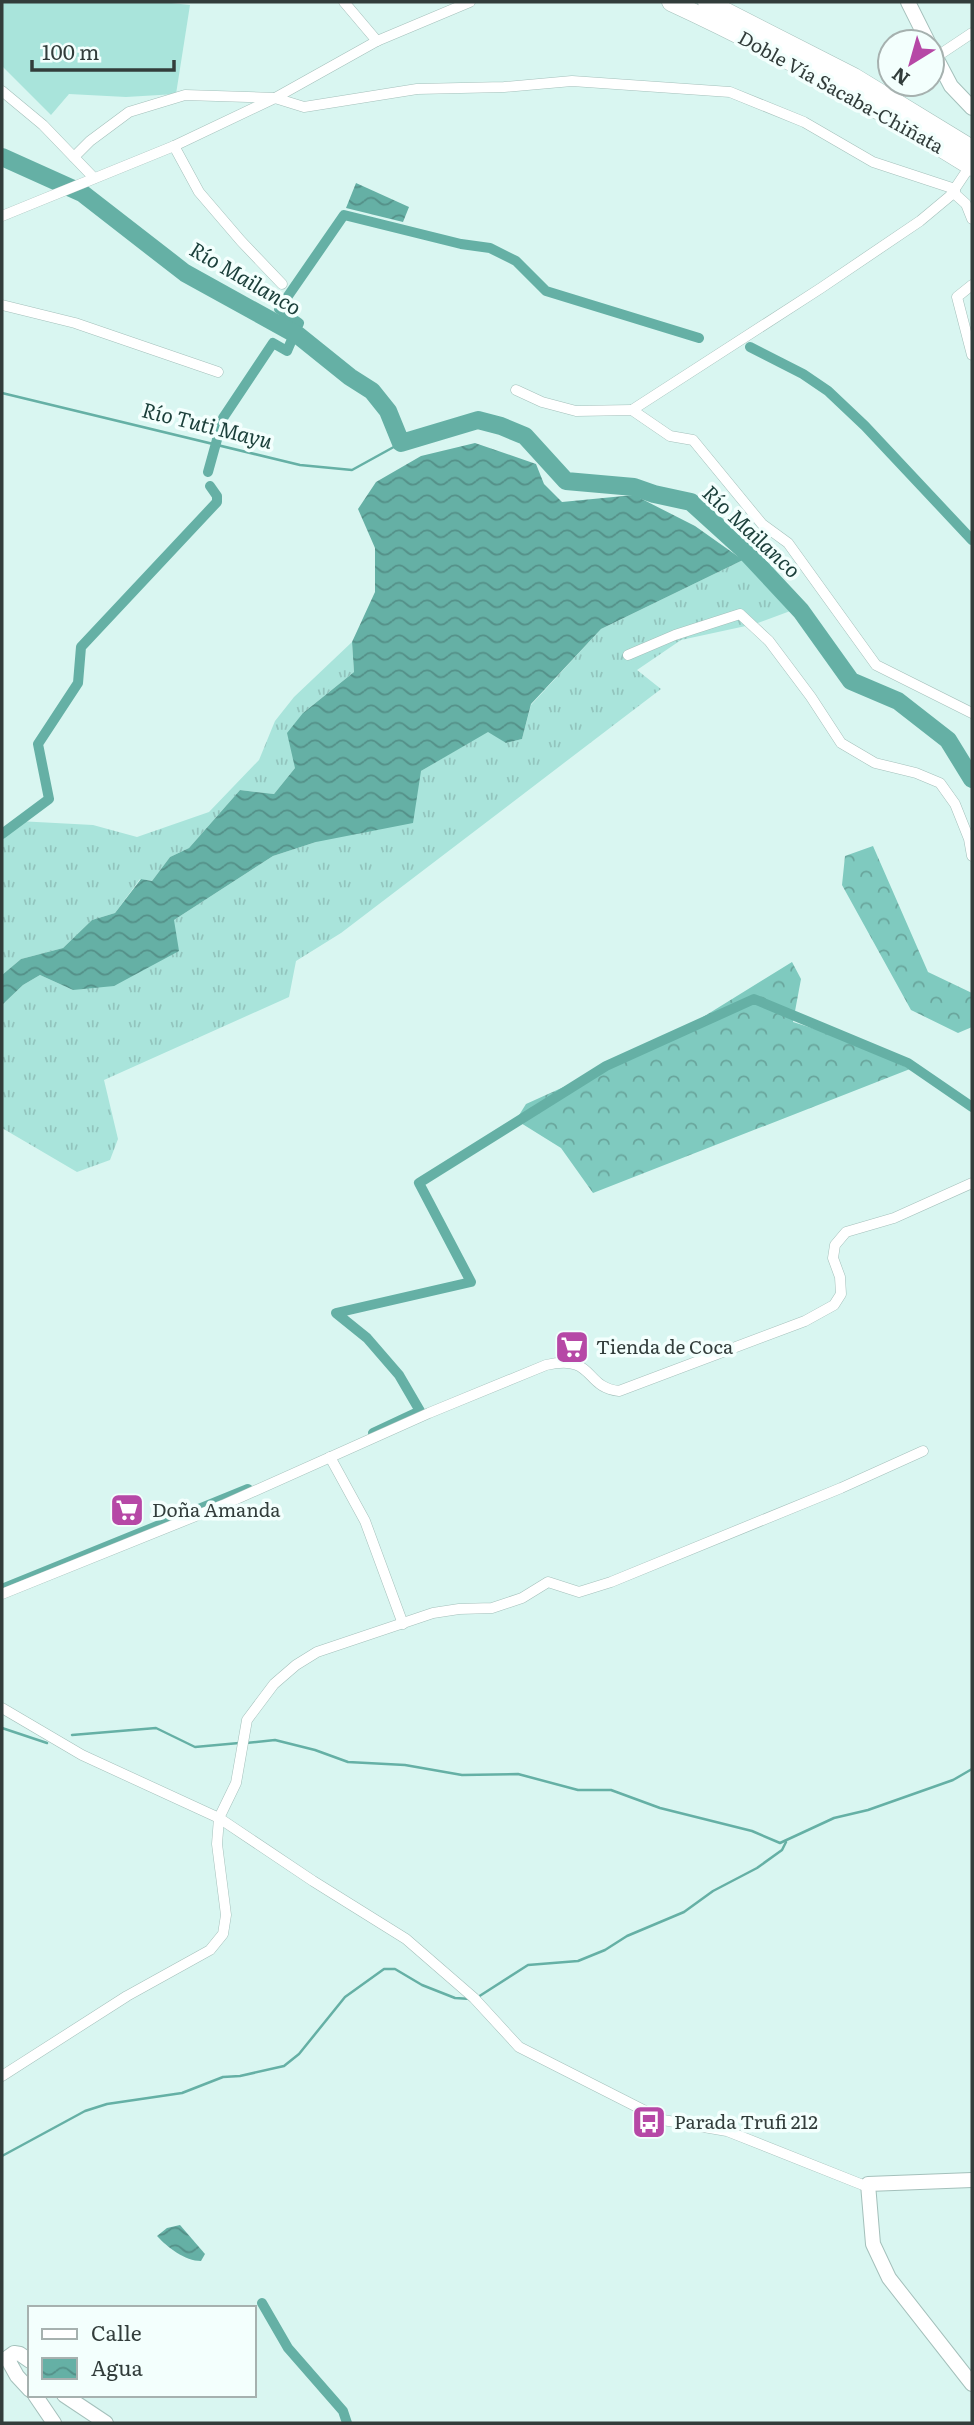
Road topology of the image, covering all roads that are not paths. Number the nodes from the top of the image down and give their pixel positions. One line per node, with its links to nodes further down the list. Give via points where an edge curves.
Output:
1 (344, 2): 8 (street)
2 (470, 2): 8 (street)
3 (671, 2): 16 (highway, Doble Vía Sacaba-Chiñata, via 738,33)
4 (706, 2): 16 (highway, Doble Vía Sacaba-Chiñata, via 854,77)
5 (908, 2): 6 (main road)
6 (921, 28)
7 (972, 33): 9 (street)
8 (377, 41): 12 (street)
9 (946, 47)
10 (946, 76): 13 (main road)
11 (2, 91): 15 (street)
12 (275, 98): 14 (street); 15 (street, via 185,95 129,112); 18 (street, via 304,107 417,89 572,81 730,92 804,122 873,162)
13 (972, 108)
14 (174, 146): 17 (street); 21 (street, via 199,192)
15 (74, 157): 17 (street)
16 (972, 161): 18 (street)
17 (94, 178): 19 (street)
18 (955, 189): 20 (street); 27 (street, via 920,221 821,289)
19 (2, 216)
20 (972, 219)
21 (282, 284)
22 (972, 285): 24 (street, via 957,297)
23 (2, 305): 25 (street, via 75,323)
24 (972, 355)
25 (218, 372)
26 (516, 390): 27 (street, via 576,411)
27 (632, 410): 29 (street, via 670,436 693,440 762,524 788,543 876,665)
28 (628, 655): 30 (street, via 740,614 769,641 841,743 875,763 940,783 955,804)
29 (972, 713)
30 (972, 856)
31 (972, 1183): 33 (street, via 894,1218 846,1233 835,1245 841,1294 834,1305 805,1321 619,1391 606,1389 579,1364 546,1365)
32 (923, 1451): 35 (street, via 611,1582 579,1592 548,1582 522,1598 492,1608 433,1613)
33 (330, 1457): 34 (street); 35 (street, via 365,1521)
34 (2, 1594)
35 (403, 1624): 37 (street, via 317,1652 274,1684 247,1720 236,1783)
36 (2, 1708): 37 (street, via 82,1755)
37 (219, 1818): 38 (street, via 226,1916 223,1934 210,1951 127,1996); 40 (street, via 406,1938 474,1998 519,2047 663,2120 727,2131)
38 (2, 2076)
39 (972, 2180): 40 (main road)
40 (868, 2184): 43 (main road, via 873,2244 889,2278)
41 (4, 2358): 42 (main road, via 14,2353); 44 (main road)
42 (28, 2360)
43 (972, 2384)
44 (28, 2388)
45 (36, 2397): 47 (main road)
46 (67, 2397): 48 (main road)
47 (54, 2423)
48 (106, 2423)

